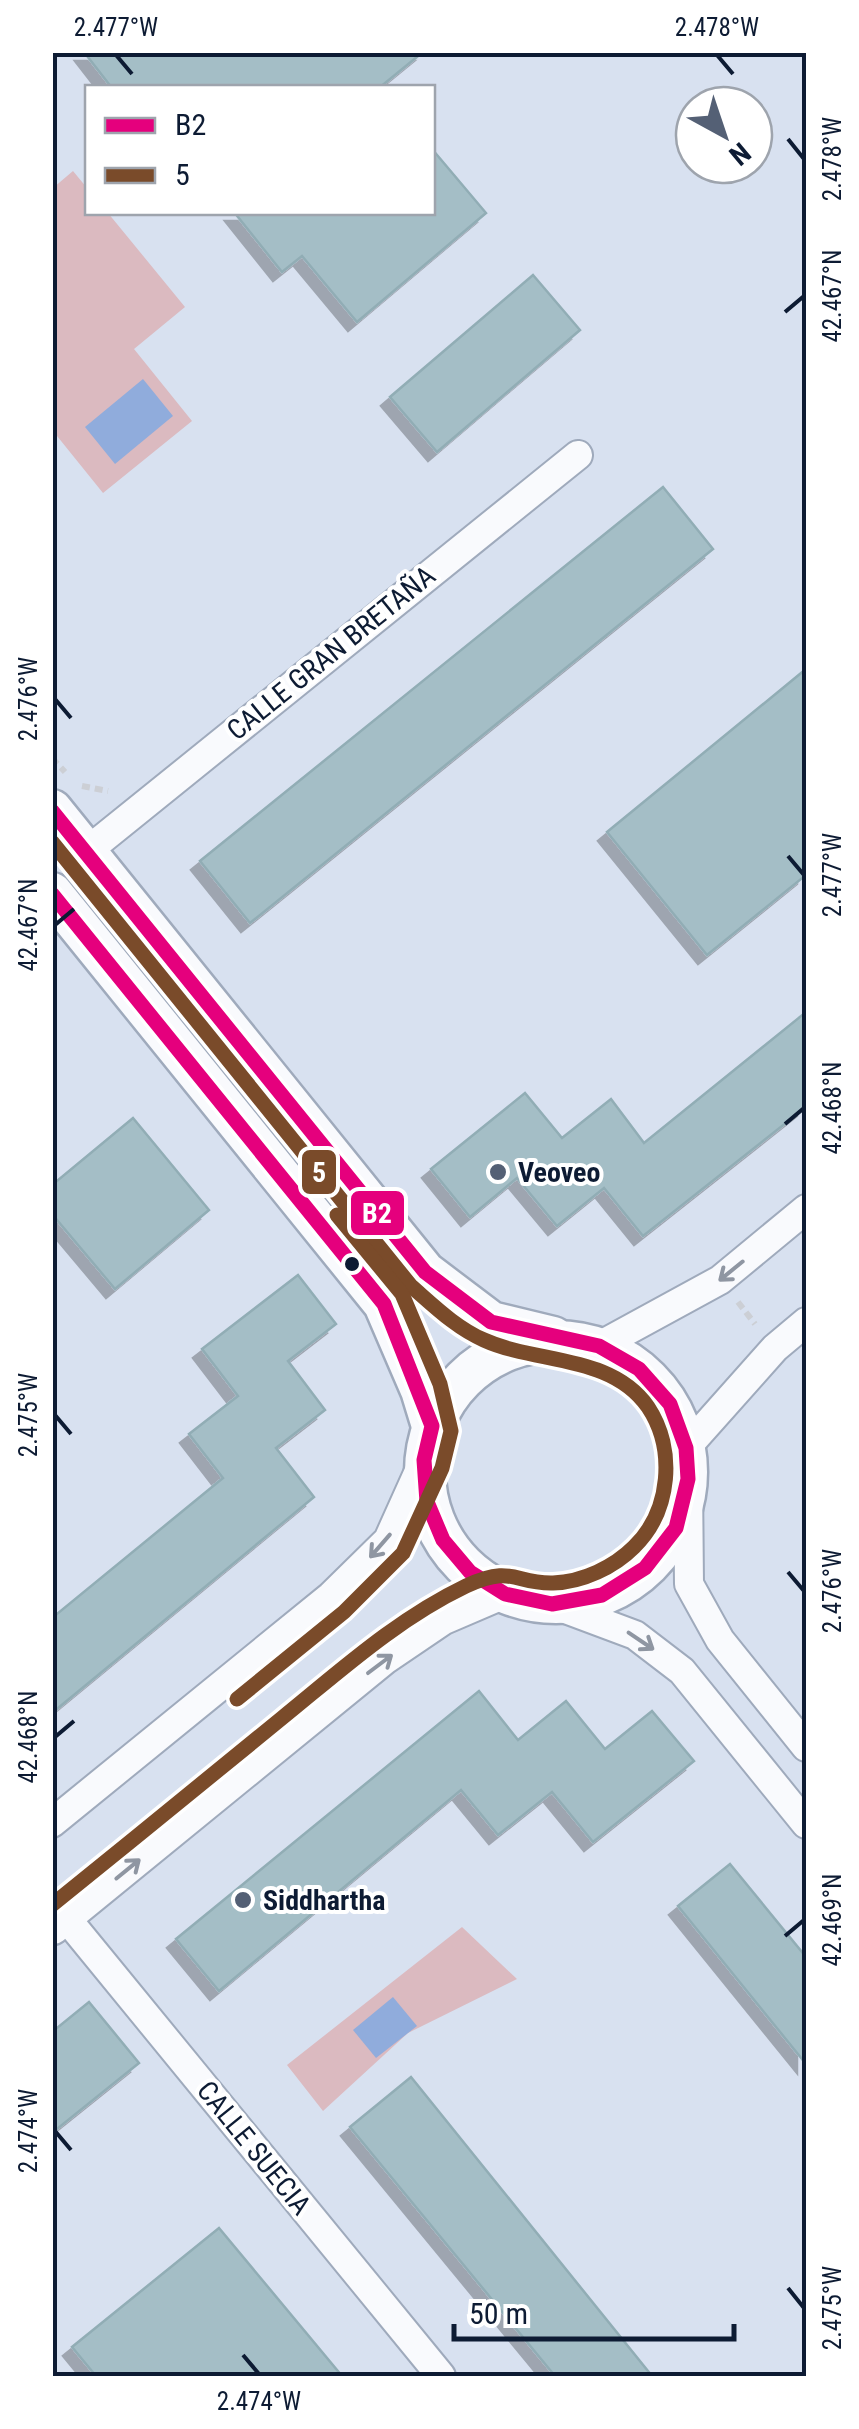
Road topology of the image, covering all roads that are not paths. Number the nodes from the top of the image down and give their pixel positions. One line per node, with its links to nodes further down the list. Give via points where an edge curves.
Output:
1 (578, 455): 3 (street, CALLE GRAN BRETAÑA)
2 (52, 810): 3 (main road)
3 (86, 852): 7 (main road, via 424,1272 491,1322)
4 (52, 893): 8 (main road, via 384,1304 421,1390)
5 (806, 1209): 7 (street, one-way to 7, via 720,1280)
6 (806, 1322): 9 (street, via 775,1348)
7 (582, 1343): 8 (main road, via 524,1343 485,1361 453,1389); 9 (main road, via 639,1369 670,1404)
8 (428, 1443): 10 (main road, via 427,1502 443,1540 470,1572); 13 (street, one-way to 13, via 388,1540 331,1596)
9 (687, 1464): 11 (main road, via 676,1528 646,1568 602,1595); 12 (street, via 689,1584 720,1640)
10 (505, 1594): 11 (main road); 15 (street, one-way to 10, via 385,1660 444,1620)
11 (552, 1604): 14 (street, one-way to 14, via 635,1634 682,1671)
12 (806, 1747)
13 (52, 1822)
14 (806, 1824)
15 (60, 1925): 16 (street, CALLE SUECIA)
16 (441, 2376)

